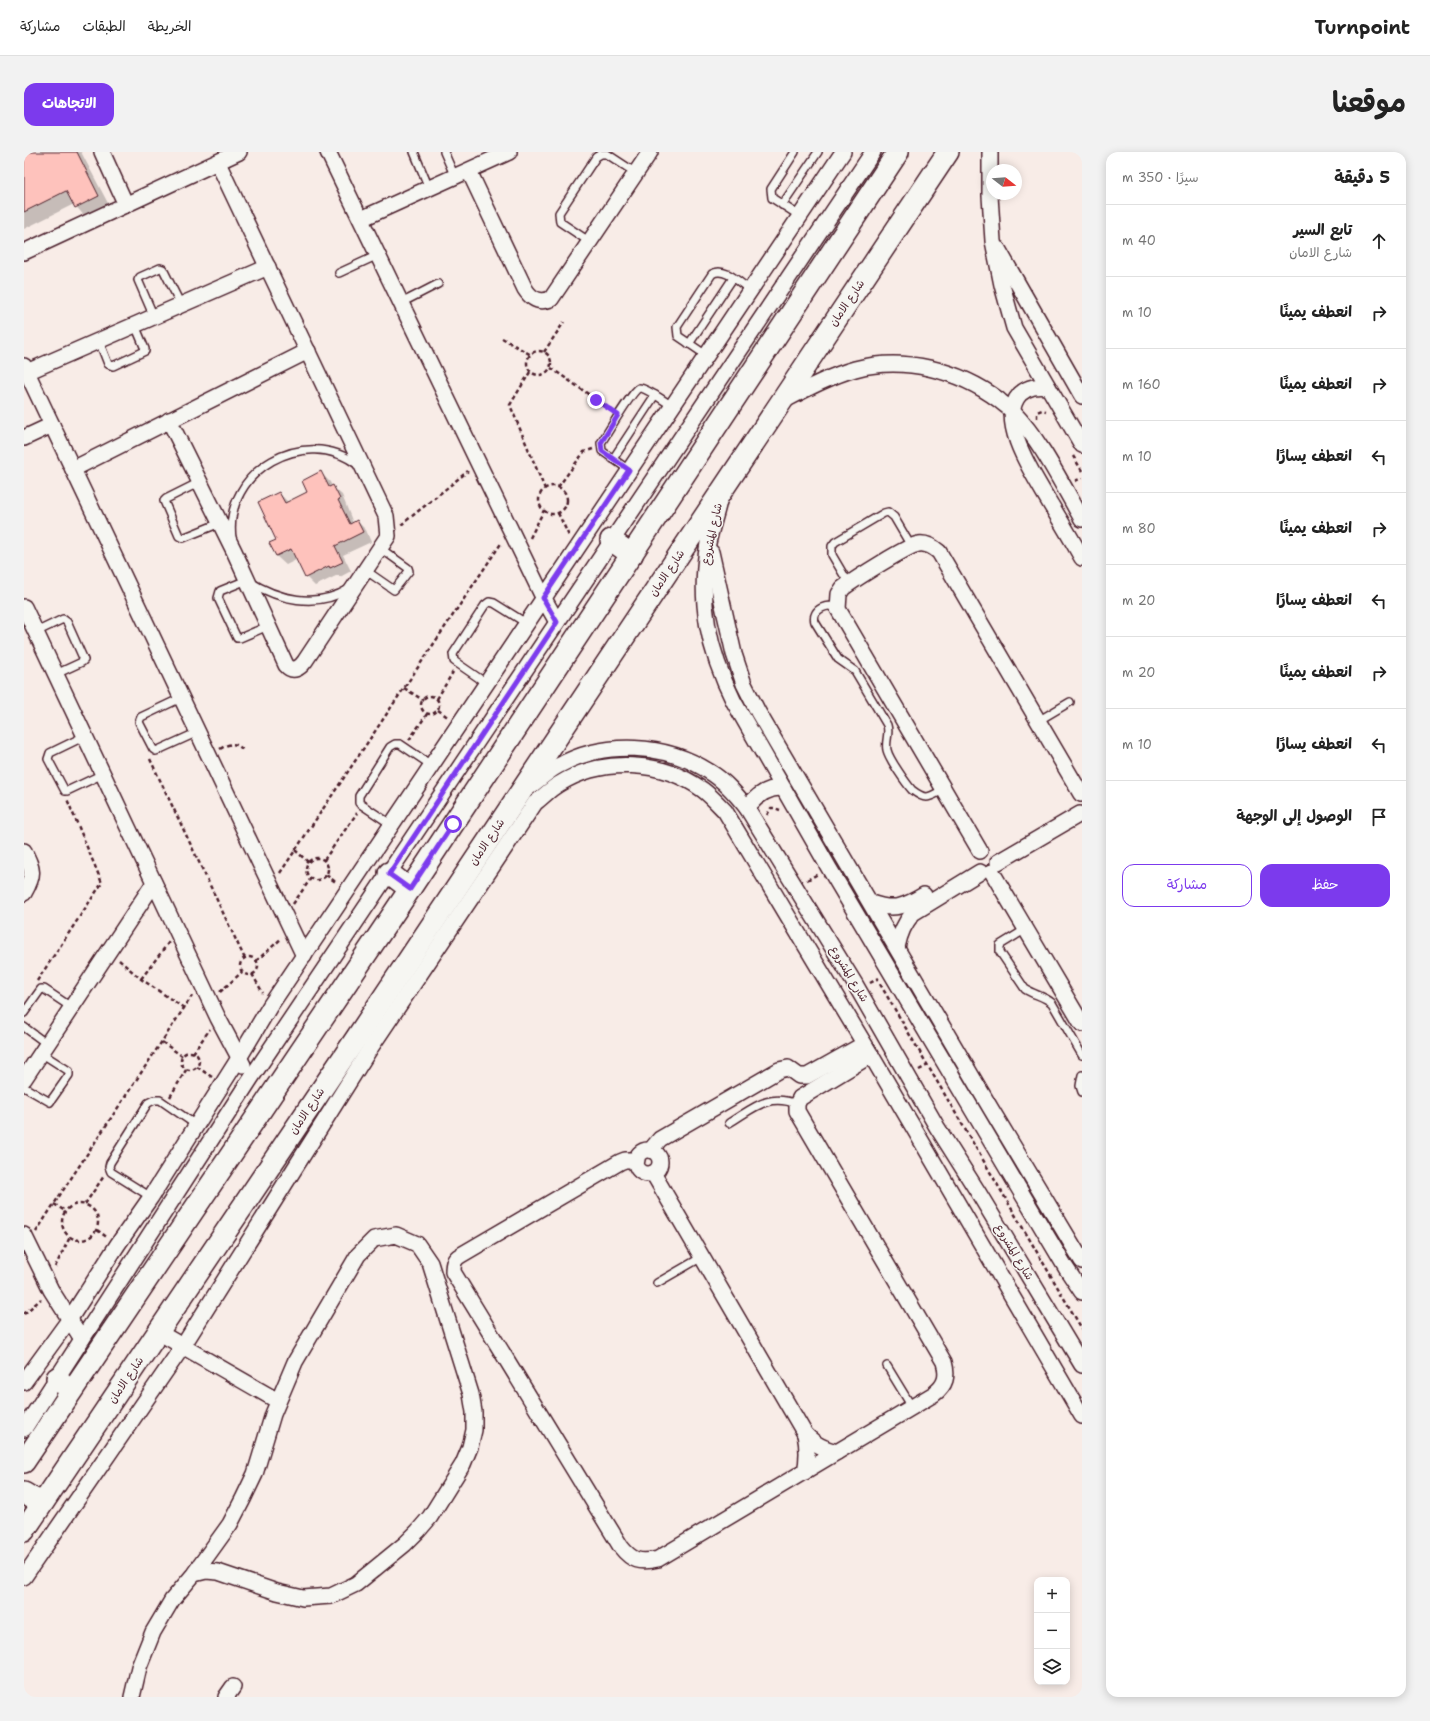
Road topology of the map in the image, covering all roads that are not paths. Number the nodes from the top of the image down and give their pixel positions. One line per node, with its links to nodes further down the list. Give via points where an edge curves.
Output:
1 (102, 152): 20 (street)
2 (239, 152): 15 (street)
3 (328, 152): 23 (street)
4 (414, 152): 19 (lane)
5 (444, 152): 18 (lane)
6 (509, 152): 16 (street)
7 (650, 152): 17 (street)
8 (794, 152): 21 (lane, via 771,189 772,198)
9 (818, 152): 21 (lane)
10 (843, 152): 22 (street)
11 (873, 152): 60 (street)
12 (948, 152): 45 (street, شارع الامان)
13 (990, 152): 24 (street)
14 (895, 153): 65 (street)
15 (218, 163): 20 (street); 28 (street)
16 (469, 171): 18 (street); 25 (street, via 525,289 533,299 551,299)
17 (636, 173): 25 (street); 25 (lane, via 607,154 596,157 559,213 560,222)
18 (455, 177): 19 (street)
19 (429, 188): 23 (street)
20 (126, 205): 26 (street)
21 (782, 205): 22 (lane)
22 (800, 216): 32 (street)
23 (361, 219): 27 (street)
24 (993, 241): 42 (street, via 1014,328); 44 (street)
25 (590, 242)
26 (24, 252)
27 (378, 255): 29 (lane); 33 (street)
28 (268, 267): 34 (street); 39 (street)
29 (339, 273)
30 (733, 278): 32 (lane); 38 (lane); 38 (lane, via 723,272 717,271 712,274 677,327 678,336)
31 (438, 284): 33 (lane)
32 (750, 290): 40 (street)
33 (401, 303): 71 (street)
34 (182, 305): 35 (street); 35 (lane, via 163,269 160,268 138,280)
35 (154, 317): 36 (street)
36 (135, 325): 37 (street); 37 (lane, via 145,351 113,366 108,364)
37 (98, 341): 41 (street)
38 (688, 344): 40 (lane)
39 (308, 351): 48 (street); 54 (street)
40 (706, 355): 46 (street)
41 (25, 369): 49 (street)
42 (1048, 387): 47 (street, via 1036,386 1024,390 1016,399); 51 (street)
43 (655, 395): 46 (lane); 52 (lane); 52 (lane, via 639,388 618,415 601,443 602,451)
44 (1082, 396)
45 (782, 402): 47 (street, via 824,380 856,369 889,364 922,366 955,375 985,390); 57 (street, شارع الامان)
46 (672, 406): 55 (street)
47 (1012, 411): 58 (street, via 1033,436); 66 (street, via 1023,457)
48 (169, 420): 53 (street); 56 (street)
49 (52, 425): 50 (street); 53 (street)
50 (24, 438)
51 (1076, 448)
52 (613, 459): 55 (lane)
53 (73, 469): 80 (street)
54 (364, 470): 61 (street, via 386,516); 64 (lane, via 350,459 333,452 314,449 295,451 262,467 249,480 239,496 232,533)
55 (629, 470): 71 (street)
56 (200, 482): 59 (street); 59 (lane, via 164,501 179,536 183,538)
57 (722, 491): 62 (street, شارع المشروع); 89 (street, شارع الامان)
58 (1082, 519)
59 (220, 523): 64 (street)
60 (611, 540): 65 (street); 74 (street)
61 (384, 542): 67 (street); 67 (lane, via 408,571 394,590)
62 (709, 542): 87 (street, شارع المشروع, via 704,569 704,597 712,651 734,702); 94 (street, via 734,654 744,684)
63 (911, 546): 70 (street); 70 (lane, via 894,517 888,512 841,539 831,550); 82 (street, via 926,544 939,552)
64 (234, 551): 68 (street)
65 (632, 555): 99 (street)
66 (1082, 558)
67 (365, 570): 69 (street)
68 (247, 580): 69 (lane, via 264,590 301,601 340,594); 76 (street); 76 (lane, via 220,591 218,598 237,638)
69 (356, 584): 76 (street, via 298,668 291,669 286,665)
70 (849, 584): 73 (street, via 839,594)
71 (543, 598): 74 (street); 75 (street)
72 (24, 607): 77 (street)
73 (838, 609): 88 (street); 88 (lane, via 827,605 815,614 815,622 838,659 855,671 887,725 888,755 918,795 926,797)
74 (557, 622): 97 (street)
75 (526, 623): 79 (street); 79 (lane, via 494,602 485,605 453,654 454,661)
76 (268, 626)
77 (36, 632): 78 (street); 78 (lane, via 63,620 67,622 84,660)
78 (56, 674): 84 (street)
79 (486, 683): 85 (street)
80 (182, 698): 83 (street); 83 (lane, via 139,719 154,750)
81 (1070, 702): 82 (lane)
82 (1038, 721): 90 (street)
83 (198, 732): 104 (street)
84 (85, 736): 86 (street); 86 (lane, via 50,753 48,759 65,791)
85 (432, 765): 92 (street); 92 (lane, via 400,744 390,747 358,796 359,803)
86 (103, 774): 98 (street)
87 (783, 788): 91 (street, via 764,792); 96 (street, شارع المشروع)
88 (943, 790): 95 (street)
89 (518, 795): 91 (street, شارع المشروع, via 557,766 571,759 602,750 638,748 659,751 695,763 724,782); 135 (street, شارع الامان)
90 (1080, 804): 95 (street)
91 (747, 808): 105 (street, شارع المشروع)
92 (392, 825): 104 (street)
93 (24, 851): 100 (street, via 32,869 31,882)
94 (839, 851): 96 (street); 101 (street)
95 (986, 863): 101 (street, via 908,904 896,908); 102 (street); 103 (street, via 913,913 899,934)
96 (820, 867): 133 (street, شارع المشروع, via 884,975 941,1058)
97 (389, 874): 99 (street); 116 (street)
98 (154, 883): 107 (street); 114 (street)
99 (410, 889): 141 (street)
100 (24, 893)
101 (871, 903): 103 (street)
102 (1026, 929): 109 (street); 113 (lane, via 1000,945 1000,952 1025,989 1052,1003)
103 (897, 947): 131 (street)
104 (304, 956): 114 (street)
105 (856, 987): 106 (street); 123 (street, شارع المشروع)
106 (836, 997): 112 (street); 137 (street, via 738,830 725,811 703,790 676,775 647,766 624,765 587,771 559,784 535,803 371,1047)
107 (71, 1007): 108 (lane, via 44,989 39,991); 111 (street)
108 (24, 1013)
109 (1082, 1024)
110 (24, 1027): 111 (lane)
111 (44, 1048): 117 (street); 118 (lane, via 69,1071 70,1075 50,1102)
112 (868, 1050): 120 (street, via 800,1098); 124 (street); 125 (street, via 807,1076 799,1076 788,1068 779,1070 660,1139)
113 (1082, 1055)
114 (239, 1058): 116 (street); 122 (street)
115 (1082, 1075): 119 (lane)
116 (251, 1078): 136 (street)
117 (24, 1079)
118 (24, 1087)
119 (1082, 1092)
120 (797, 1104): 121 (lane, via 785,1100 772,1100 759,1104); 143 (street, via 797,1111 944,1362 946,1380 941,1388)
121 (729, 1123)
122 (196, 1125): 128 (street); 128 (lane, via 160,1100 154,1100 148,1104 110,1163 111,1172)
123 (937, 1128): 124 (street); 138 (street, شارع المشروع)
124 (920, 1138): 145 (street)
125 (653, 1151): 126 (street, via 643,1151); 127 (street, via 658,1154 660,1165)
126 (637, 1160): 127 (street, via 639,1169 648,1174); 150 (street, via 620,1162 456,1258 452,1265 453,1272 628,1555 647,1562 658,1559)
127 (653, 1173): 130 (street)
128 (151, 1197): 134 (street)
129 (26, 1240): 134 (street)
130 (702, 1257): 132 (lane); 147 (street)
131 (1082, 1261)
132 (657, 1283)
133 (1082, 1292)
134 (69, 1320): 136 (street); 140 (street)
135 (158, 1332): 137 (street); 152 (street, شارع الامان)
136 (82, 1339): 141 (street)
137 (183, 1346): 142 (street); 157 (street)
138 (1082, 1365)
139 (887, 1366): 143 (lane)
140 (24, 1382)
141 (64, 1384): 144 (street); 149 (street)
142 (278, 1401): 154 (street, via 252,1480 230,1524); 156 (street, via 295,1362 358,1255 374,1239 396,1235 417,1244 430,1263 471,1394 474,1430 463,1464 430,1517 405,1544 356,1584 331,1596 303,1598)
143 (912, 1407): 148 (street)
144 (29, 1410): 146 (street)
145 (1082, 1416)
146 (24, 1429)
147 (805, 1434): 148 (street, via 814,1443); 150 (street, via 808,1446)
148 (837, 1452): 150 (street)
149 (24, 1462)
150 (805, 1472)
151 (24, 1493): 152 (street)
152 (44, 1501): 153 (street, شارع الامان)
153 (24, 1531)
154 (214, 1547): 155 (street); 156 (street, via 215,1558)
155 (194, 1574): 156 (street, via 206,1571); 158 (street, via 172,1600 153,1632 139,1667)
156 (229, 1575)
157 (24, 1577)
158 (132, 1697)

